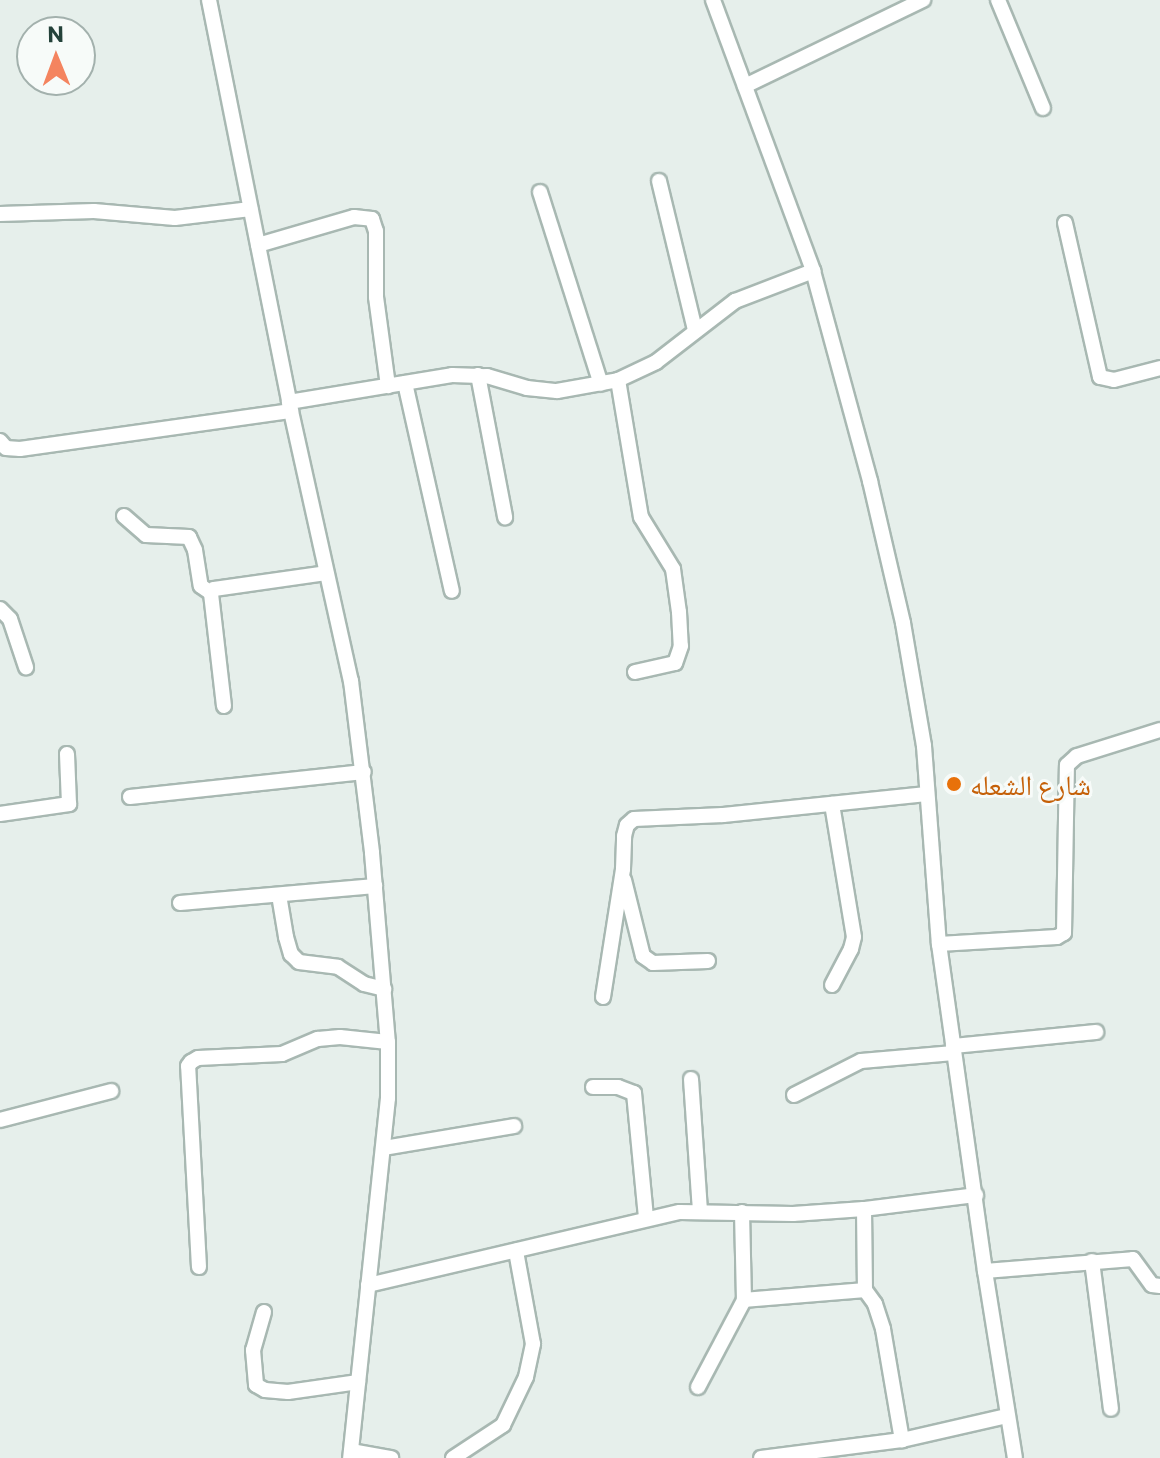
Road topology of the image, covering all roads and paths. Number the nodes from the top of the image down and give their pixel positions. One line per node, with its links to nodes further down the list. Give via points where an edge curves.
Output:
1 (209, 0): 9 (street)
2 (713, 0): 5 (street)
3 (923, 0): 5 (street)
4 (998, 0): 6 (street)
5 (745, 86): 13 (street)
6 (1043, 108)
7 (659, 181): 14 (street)
8 (540, 192): 19 (street)
9 (250, 209): 10 (street, via 175,218 94,211); 12 (street)
10 (0, 214)
11 (1065, 223): 15 (street, via 1100,377 1114,380)
12 (258, 245): 20 (street, via 354,217 372,219); 21 (street)
13 (813, 271): 14 (street, via 735,301); 35 (street, via 903,623)
14 (695, 330): 17 (street, via 656,362)
15 (1160, 368)
16 (478, 375): 18 (street); 19 (street, via 557,391); 24 (street)
17 (618, 380): 19 (street); 30 (street, via 641,517 673,569 681,646 675,663)
18 (405, 383): 20 (street); 26 (street)
19 (601, 384)
20 (388, 386): 21 (street)
21 (290, 407): 22 (street, via 20,449 6,448); 25 (street)
22 (0, 441)
23 (124, 516): 27 (street, via 146,535 189,537 201,586)
24 (505, 517)
25 (326, 573): 27 (street); 34 (street, via 351,681)
26 (452, 591)
27 (211, 593): 31 (street)
28 (0, 609): 29 (street, via 10,619)
29 (26, 667)
30 (635, 672)
31 (224, 706)
32 (1160, 730): 43 (street, via 1077,756 1067,765 1064,933)
33 (67, 754): 38 (street, via 69,804)
34 (364, 772): 36 (street); 40 (street)
35 (927, 794): 37 (street); 43 (street)
36 (130, 797)
37 (832, 804): 39 (street, via 634,819 624,836); 45 (street, via 854,937)
38 (0, 814)
39 (622, 872): 44 (street, via 643,956 653,963); 47 (street)
40 (375, 886): 41 (street); 46 (street)
41 (279, 895): 42 (street); 46 (street, via 291,954 299,962 338,967 364,984)
42 (180, 903)
43 (939, 944): 50 (street)
44 (708, 961)
45 (832, 985)
46 (384, 989): 49 (street)
47 (603, 997)
48 (1096, 1032): 50 (street)
49 (388, 1042): 57 (street); 65 (street, via 318,1039 282,1054 191,1062)
50 (954, 1050): 54 (street, via 861,1061); 58 (street)
51 (691, 1079): 60 (street)
52 (593, 1087): 62 (street, via 634,1093)
53 (111, 1091): 55 (street)
54 (794, 1095)
55 (0, 1120)
56 (514, 1126): 57 (street)
57 (384, 1148): 67 (street)
58 (976, 1195): 59 (street); 66 (street)
59 (864, 1209): 61 (street); 69 (street)
60 (700, 1212): 61 (street); 62 (street)
61 (742, 1212): 70 (street)
62 (646, 1218): 63 (street)
63 (516, 1251): 67 (street); 79 (street, via 533,1344 526,1377 503,1425)
64 (1092, 1261): 66 (street); 68 (street, via 1133,1259 1152,1285); 74 (street)
65 (199, 1267)
66 (985, 1271): 75 (street)
67 (368, 1285): 72 (street)
68 (1160, 1286)
69 (865, 1290): 70 (street); 76 (street, via 883,1329)
70 (744, 1300): 73 (street)
71 (264, 1312): 72 (street, via 253,1350 256,1385 288,1392)
72 (358, 1382): 77 (street)
73 (698, 1387)
74 (1111, 1409)
75 (1007, 1416): 76 (street); 81 (street)
76 (902, 1440): 80 (street)
77 (350, 1454): 78 (street)
78 (391, 1458)
79 (453, 1458)
80 (761, 1458)
81 (1015, 1458)

